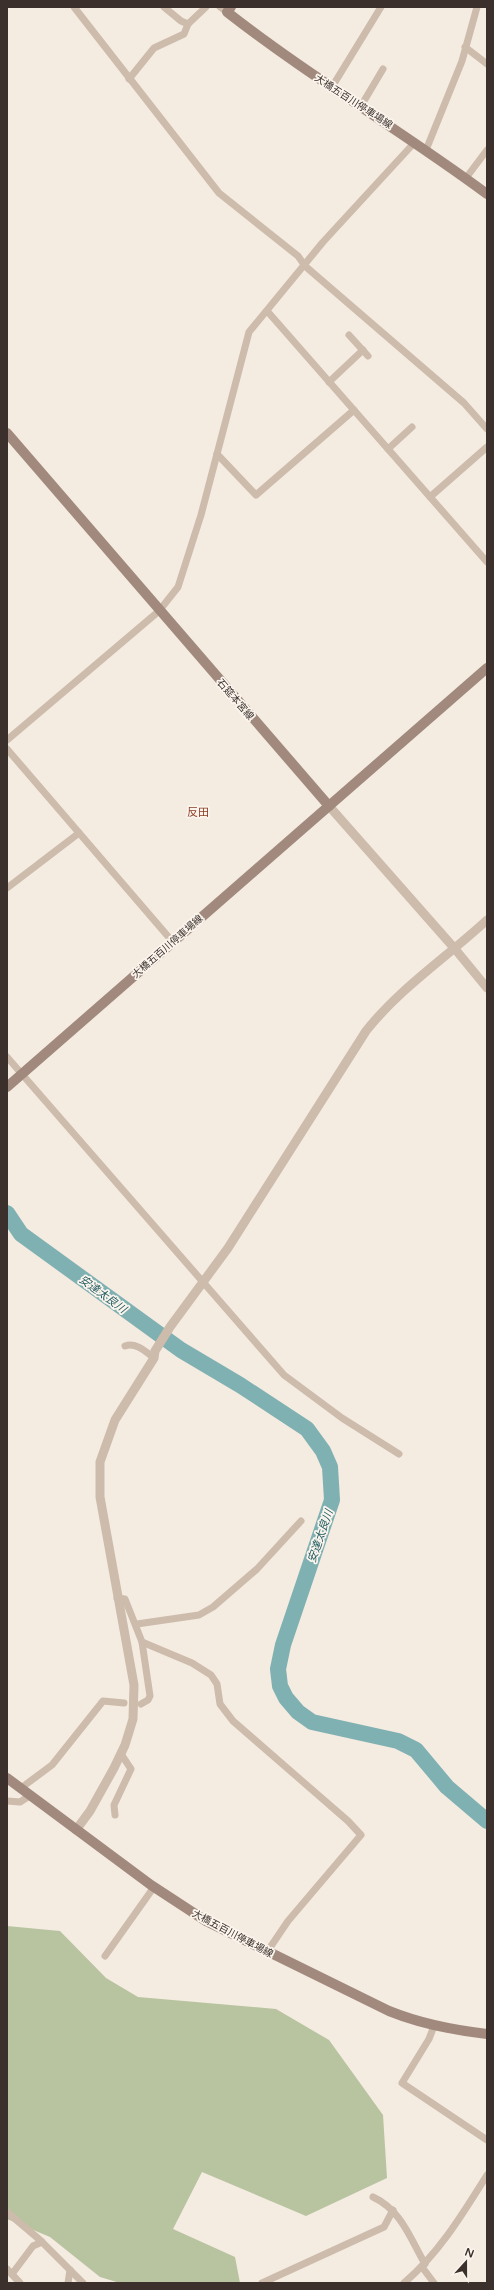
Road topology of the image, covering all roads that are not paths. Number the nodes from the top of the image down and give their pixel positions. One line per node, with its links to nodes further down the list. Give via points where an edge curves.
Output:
1 (74, 7): 11 (street)
2 (164, 7): 7 (street, via 181,22)
3 (206, 7): 7 (street)
4 (381, 7): 12 (street)
5 (477, 7): 8 (street)
6 (226, 9): 12 (main road, 大橋五百川停車場線, via 294,62)
7 (188, 24): 11 (street, via 184,34 154,48)
8 (465, 47): 9 (street); 15 (street, via 446,103)
9 (487, 64)
10 (384, 69): 13 (street)
11 (129, 79): 19 (street, via 219,193 298,256)
12 (332, 86): 13 (main road, 大橋五百川停車場線)
13 (361, 106): 14 (main road, 大橋五百川停車場線)
14 (415, 142): 15 (main road, 大橋五百川停車場線); 19 (street, via 323,242)
15 (426, 150): 17 (main road, 大橋五百川停車場線)
16 (487, 150): 17 (street)
17 (466, 178): 18 (main road, 大橋五百川停車場線)
18 (487, 194)
19 (305, 266): 20 (street); 27 (street, via 435,377 464,403)
20 (268, 312): 24 (street); 31 (street, via 249,332)
21 (349, 335): 22 (street)
22 (363, 350): 23 (street); 24 (street)
23 (368, 356)
24 (329, 382): 25 (street)
25 (354, 410): 30 (street); 31 (street, via 256,495)
26 (412, 427): 30 (street)
27 (487, 429)
28 (7, 433): 34 (main road, 石筵本宮線)
29 (487, 447): 32 (street)
30 (388, 449): 32 (street)
31 (217, 454): 34 (street, via 178,587)
32 (430, 497): 33 (street)
33 (487, 562)
34 (159, 611): 36 (street); 38 (main road, 石筵本宮線)
35 (487, 668): 38 (main road)
36 (7, 740)
37 (7, 750): 39 (street)
38 (329, 806): 42 (main road, 大橋五百川停車場線); 43 (street)
39 (79, 833): 40 (street); 42 (street)
40 (7, 888)
41 (487, 920): 43 (street)
42 (172, 941): 46 (main road, 大橋五百川停車場線)
43 (455, 949): 44 (street); 48 (street, via 386,1006 366,1031)
44 (487, 988)
45 (7, 1057): 46 (street)
46 (22, 1074): 47 (main road, 大橋五百川停車場線); 48 (street)
47 (7, 1087)
48 (205, 1282): 50 (street, via 170,1327); 51 (street, via 284,1375 342,1418)
49 (125, 1346): 50 (street, via 130,1344)
50 (155, 1354): 53 (street, via 115,1420 100,1462 100,1497)
51 (400, 1454)
52 (301, 1521): 54 (street, via 257,1569 213,1607 199,1615)
53 (117, 1598): 54 (street, via 125,1599); 58 (street, via 134,1685 132,1718)
54 (137, 1624): 55 (street)
55 (142, 1642): 57 (street, via 150,1696); 66 (street, via 192,1662 211,1675 216,1684 220,1704 233,1722 361,1835 288,1921)
56 (124, 1703): 60 (street, via 103,1701 52,1765)
57 (141, 1704)
58 (121, 1754): 63 (street, via 131,1769 114,1805); 64 (street, via 90,1811)
59 (7, 1778): 60 (main road, 大橋五百川停車場線)
60 (21, 1788): 61 (main road, 大橋五百川停車場線)
61 (31, 1795): 62 (street, via 20,1802); 64 (main road, 大橋五百川停車場線)
62 (7, 1801)
63 (115, 1815)
64 (76, 1830): 65 (main road, 大橋五百川停車場線)
65 (154, 1887): 66 (main road, 大橋五百川停車場線, via 206,1921); 67 (street)
66 (267, 1952): 68 (main road, 大橋五百川停車場線, via 389,2011)
67 (105, 1956)
68 (434, 2026): 69 (main road, 大橋五百川停車場線); 70 (street, via 429,2039 402,2083)
69 (487, 2034)
70 (487, 2140)
71 (487, 2175): 76 (street, via 452,2231)
72 (373, 2197): 73 (street)
73 (393, 2210): 76 (street, via 401,2219); 82 (street, via 384,2227)
74 (7, 2212): 75 (street)
75 (42, 2242): 77 (street); 78 (street, via 33,2246)
76 (424, 2265): 83 (street); 84 (street)
77 (70, 2270): 80 (street); 81 (street)
78 (10, 2271): 79 (street)
79 (20, 2283)
80 (68, 2283)
81 (83, 2283)
82 (262, 2283)
83 (404, 2283)
84 (434, 2283)

